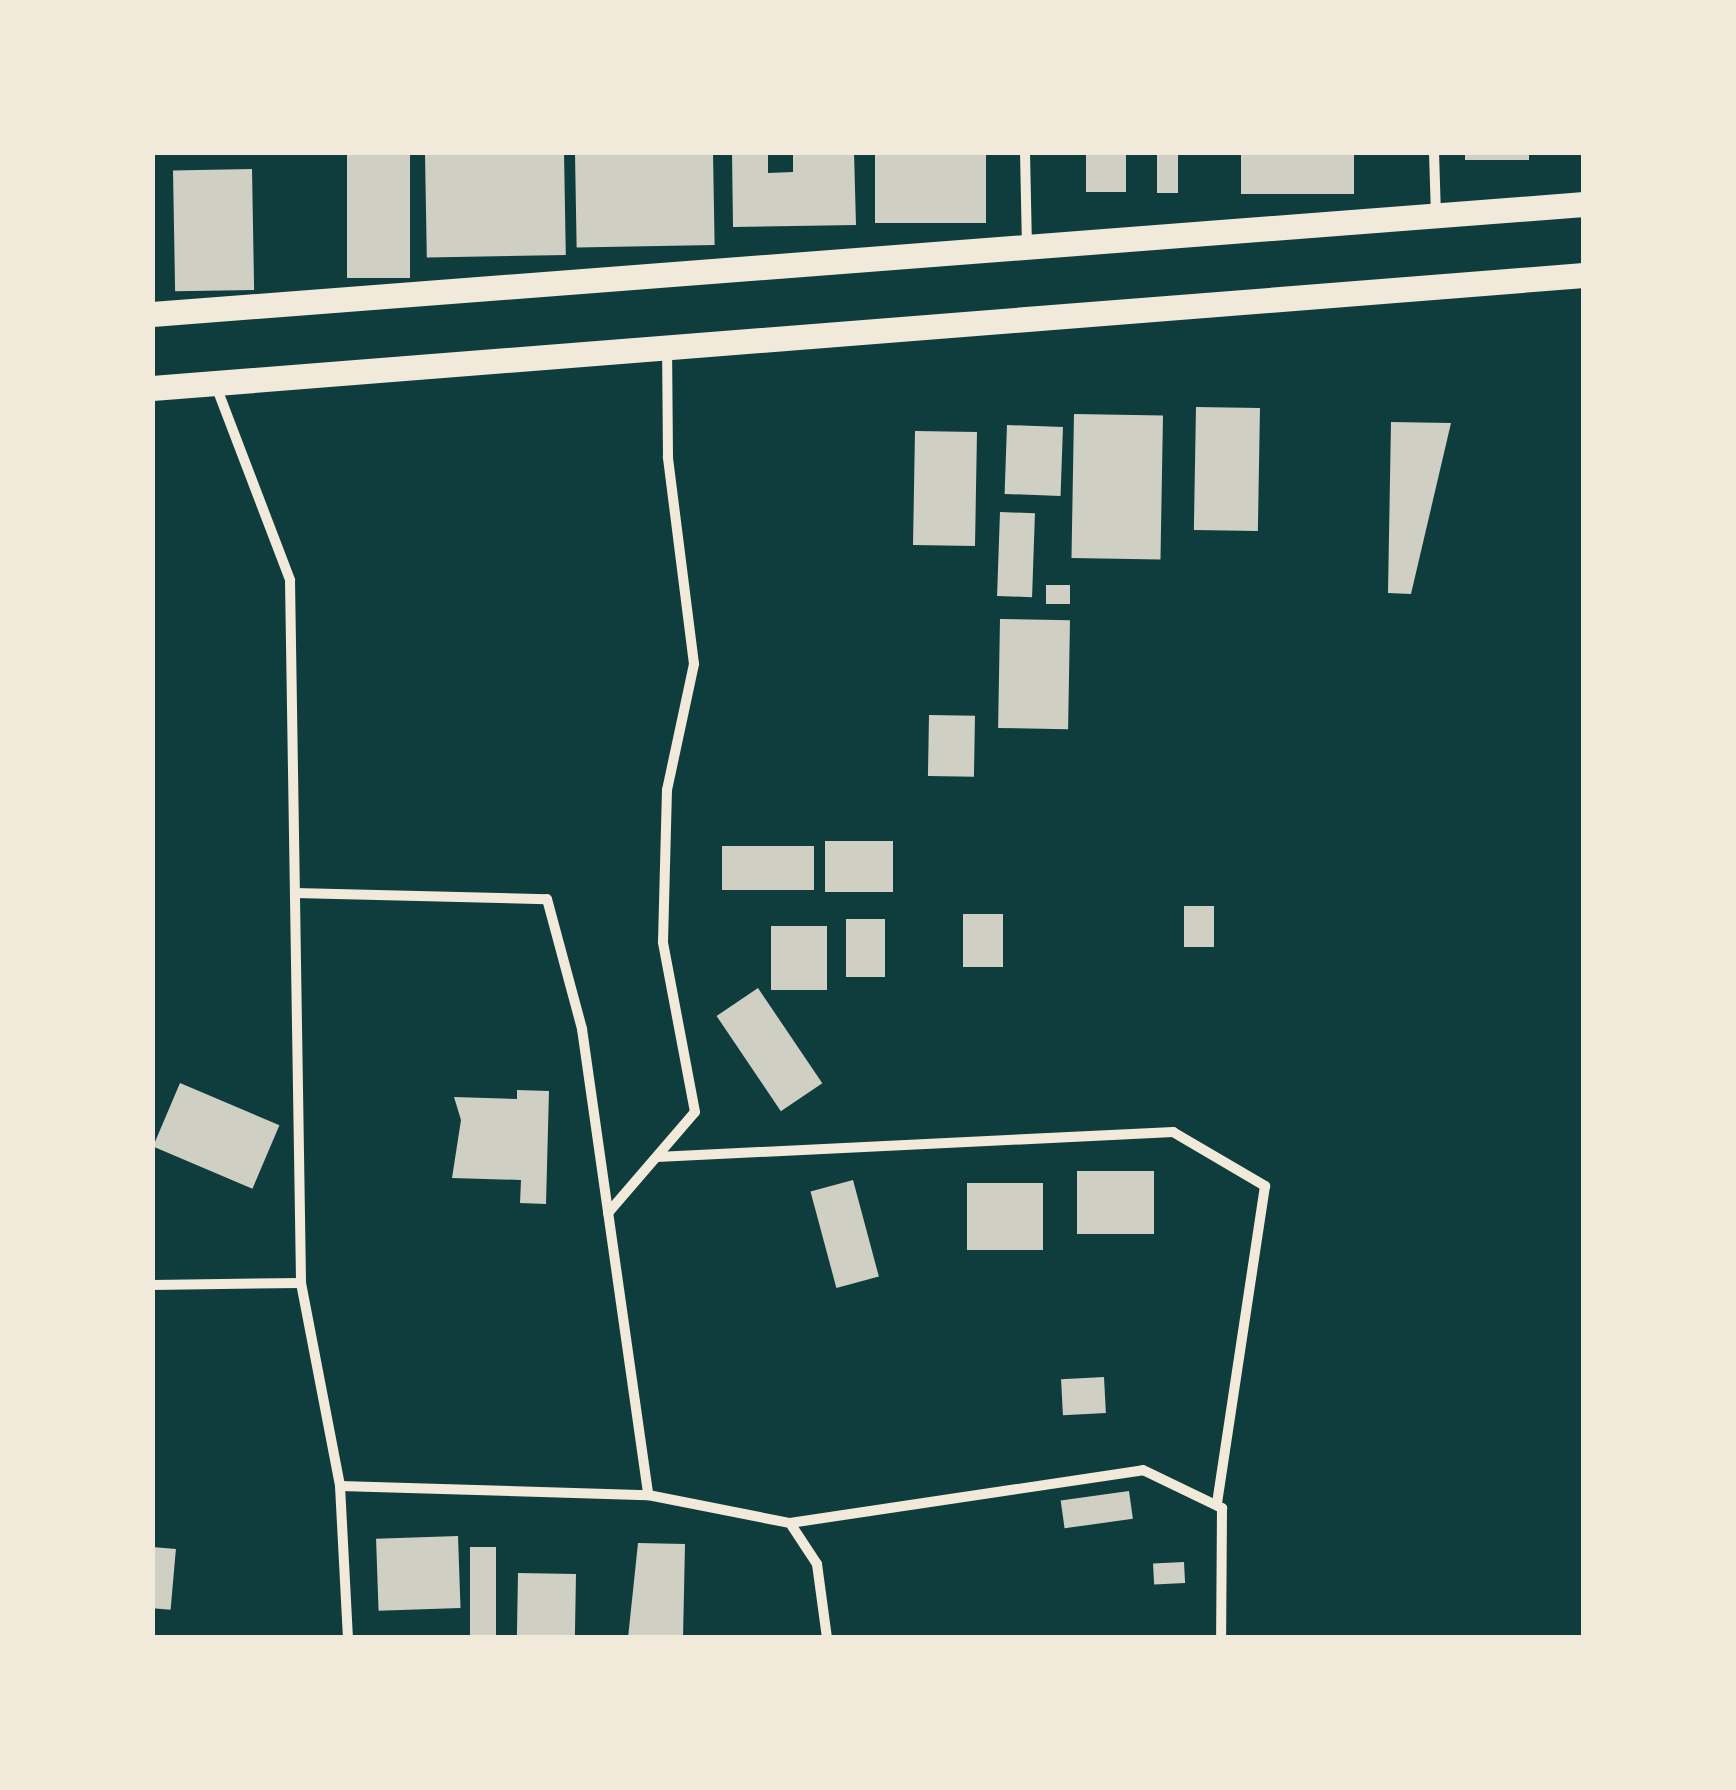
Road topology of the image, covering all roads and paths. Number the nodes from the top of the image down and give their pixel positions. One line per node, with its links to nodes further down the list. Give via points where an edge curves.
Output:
1 (1026, 152): 5 (street)
2 (1434, 152): 4 (street)
3 (1584, 204): 4 (main road)
4 (1436, 215): 5 (main road)
5 (1027, 246): 7 (main road)
6 (1584, 275): 8 (main road)
7 (152, 314)
8 (667, 347): 9 (main road); 12 (street, via 668,457 694,664 667,790 663,942 695,1112)
9 (215, 383): 10 (main road); 11 (street, via 290,580)
10 (152, 388)
11 (295, 893): 13 (street, via 547,899 582,1029); 14 (street)
12 (656, 1156): 13 (street); 18 (street, via 1173,1132 1265,1186)
13 (608, 1212): 17 (street)
14 (300, 1283): 15 (street); 16 (street)
15 (152, 1285)
16 (340, 1486): 17 (street); 20 (street)
17 (648, 1495): 19 (street)
18 (1217, 1505): 19 (street, via 1143,1470); 22 (street)
19 (790, 1523): 21 (street, via 817,1564)
20 (348, 1638)
21 (826, 1638)
22 (1221, 1638)

